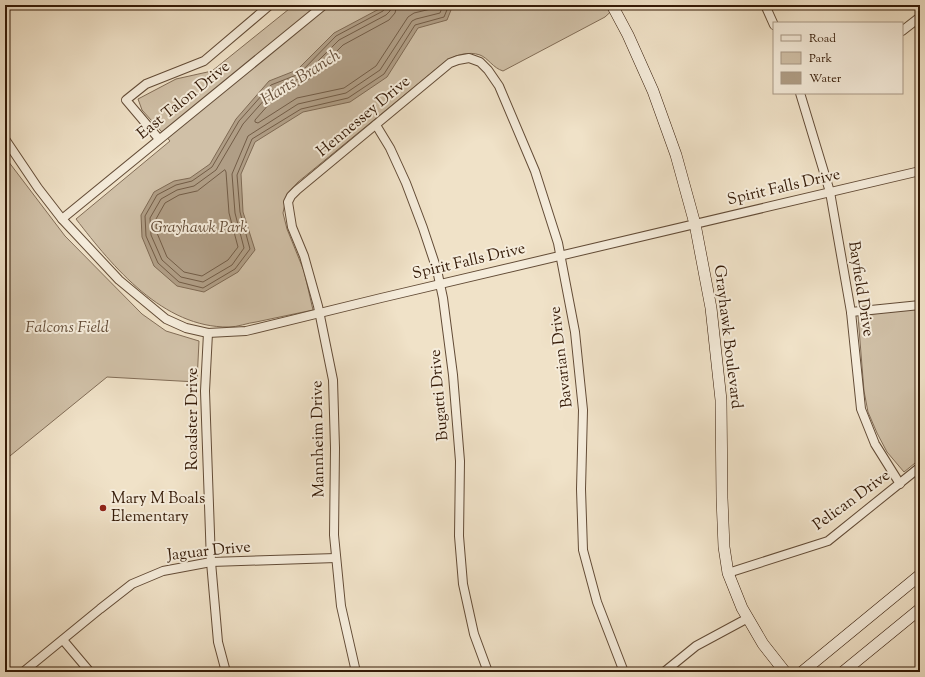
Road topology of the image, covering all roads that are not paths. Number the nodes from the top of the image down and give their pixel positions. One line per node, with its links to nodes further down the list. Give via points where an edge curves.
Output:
1 (270, 5): 11 (street, via 204,61 146,84 126,100)
2 (324, 5): 11 (street, East Talon Drive)
3 (612, 5): 17 (street, Grayhawk Boulevard, via 653,91 676,156)
4 (766, 5): 6 (street)
5 (920, 17): 7 (street)
6 (773, 22)
7 (903, 30)
8 (469, 58): 10 (street, Hennessey Drive, via 450,63); 18 (street, Bavarian Drive, via 480,62 499,86 535,171)
9 (800, 94): 14 (street, Bayfield Drive)
10 (376, 125): 15 (street, Hennessey Drive, via 297,190 288,202); 19 (street, Bugatti Drive, via 406,183)
11 (159, 140): 16 (street, East Talon Drive)
12 (6, 143): 16 (street, Spirit Falls Drive)
13 (920, 171): 14 (street, Spirit Falls Drive)
14 (830, 192): 17 (street, Spirit Falls Drive); 21 (street, Bayfield Drive)
15 (288, 209): 22 (street, Mannheim Drive)
16 (62, 219): 23 (street, Spirit Falls Drive, via 119,280 155,311 186,328)
17 (695, 224): 18 (street, Spirit Falls Drive); 28 (street, Grayhawk Boulevard, via 711,308 721,400 723,540)
18 (560, 255): 19 (street, Spirit Falls Drive); 38 (street, Bavarian Drive, via 575,332 583,410 583,550 597,602)
19 (440, 284): 22 (street, Spirit Falls Drive); 37 (street, Bugatti Drive, via 453,375 460,461 459,536 463,584 474,634)
20 (920, 305): 21 (street)
21 (851, 312): 25 (street, Bayfield Drive, via 861,410 875,444)
22 (319, 313): 23 (street, Spirit Falls Drive, via 246,331); 26 (street, Mannheim Drive, via 333,380)
23 (208, 333): 27 (street, Roadster Drive, via 205,391)
24 (920, 467): 25 (street, Pelican Drive)
25 (900, 484): 28 (street, Pelican Drive, via 828,541)
26 (336, 558): 27 (street, Jaguar Drive); 36 (street, Mannheim Drive, via 341,606)
27 (211, 562): 32 (street, Jaguar Drive, via 163,571 132,584); 35 (street, Roadster Drive, via 218,642)
28 (728, 573): 31 (street, Grayhawk Boulevard)
29 (920, 575): 41 (street)
30 (920, 609): 42 (street)
31 (748, 618): 39 (street, via 696,646); 40 (street, Grayhawk Boulevard, via 763,644)
32 (63, 640): 33 (street, Jaguar Drive); 34 (street)
33 (23, 672)
34 (90, 672)
35 (226, 672)
36 (356, 672)
37 (488, 672)
38 (624, 672)
39 (664, 672)
40 (785, 672)
41 (802, 672)
42 (843, 672)

